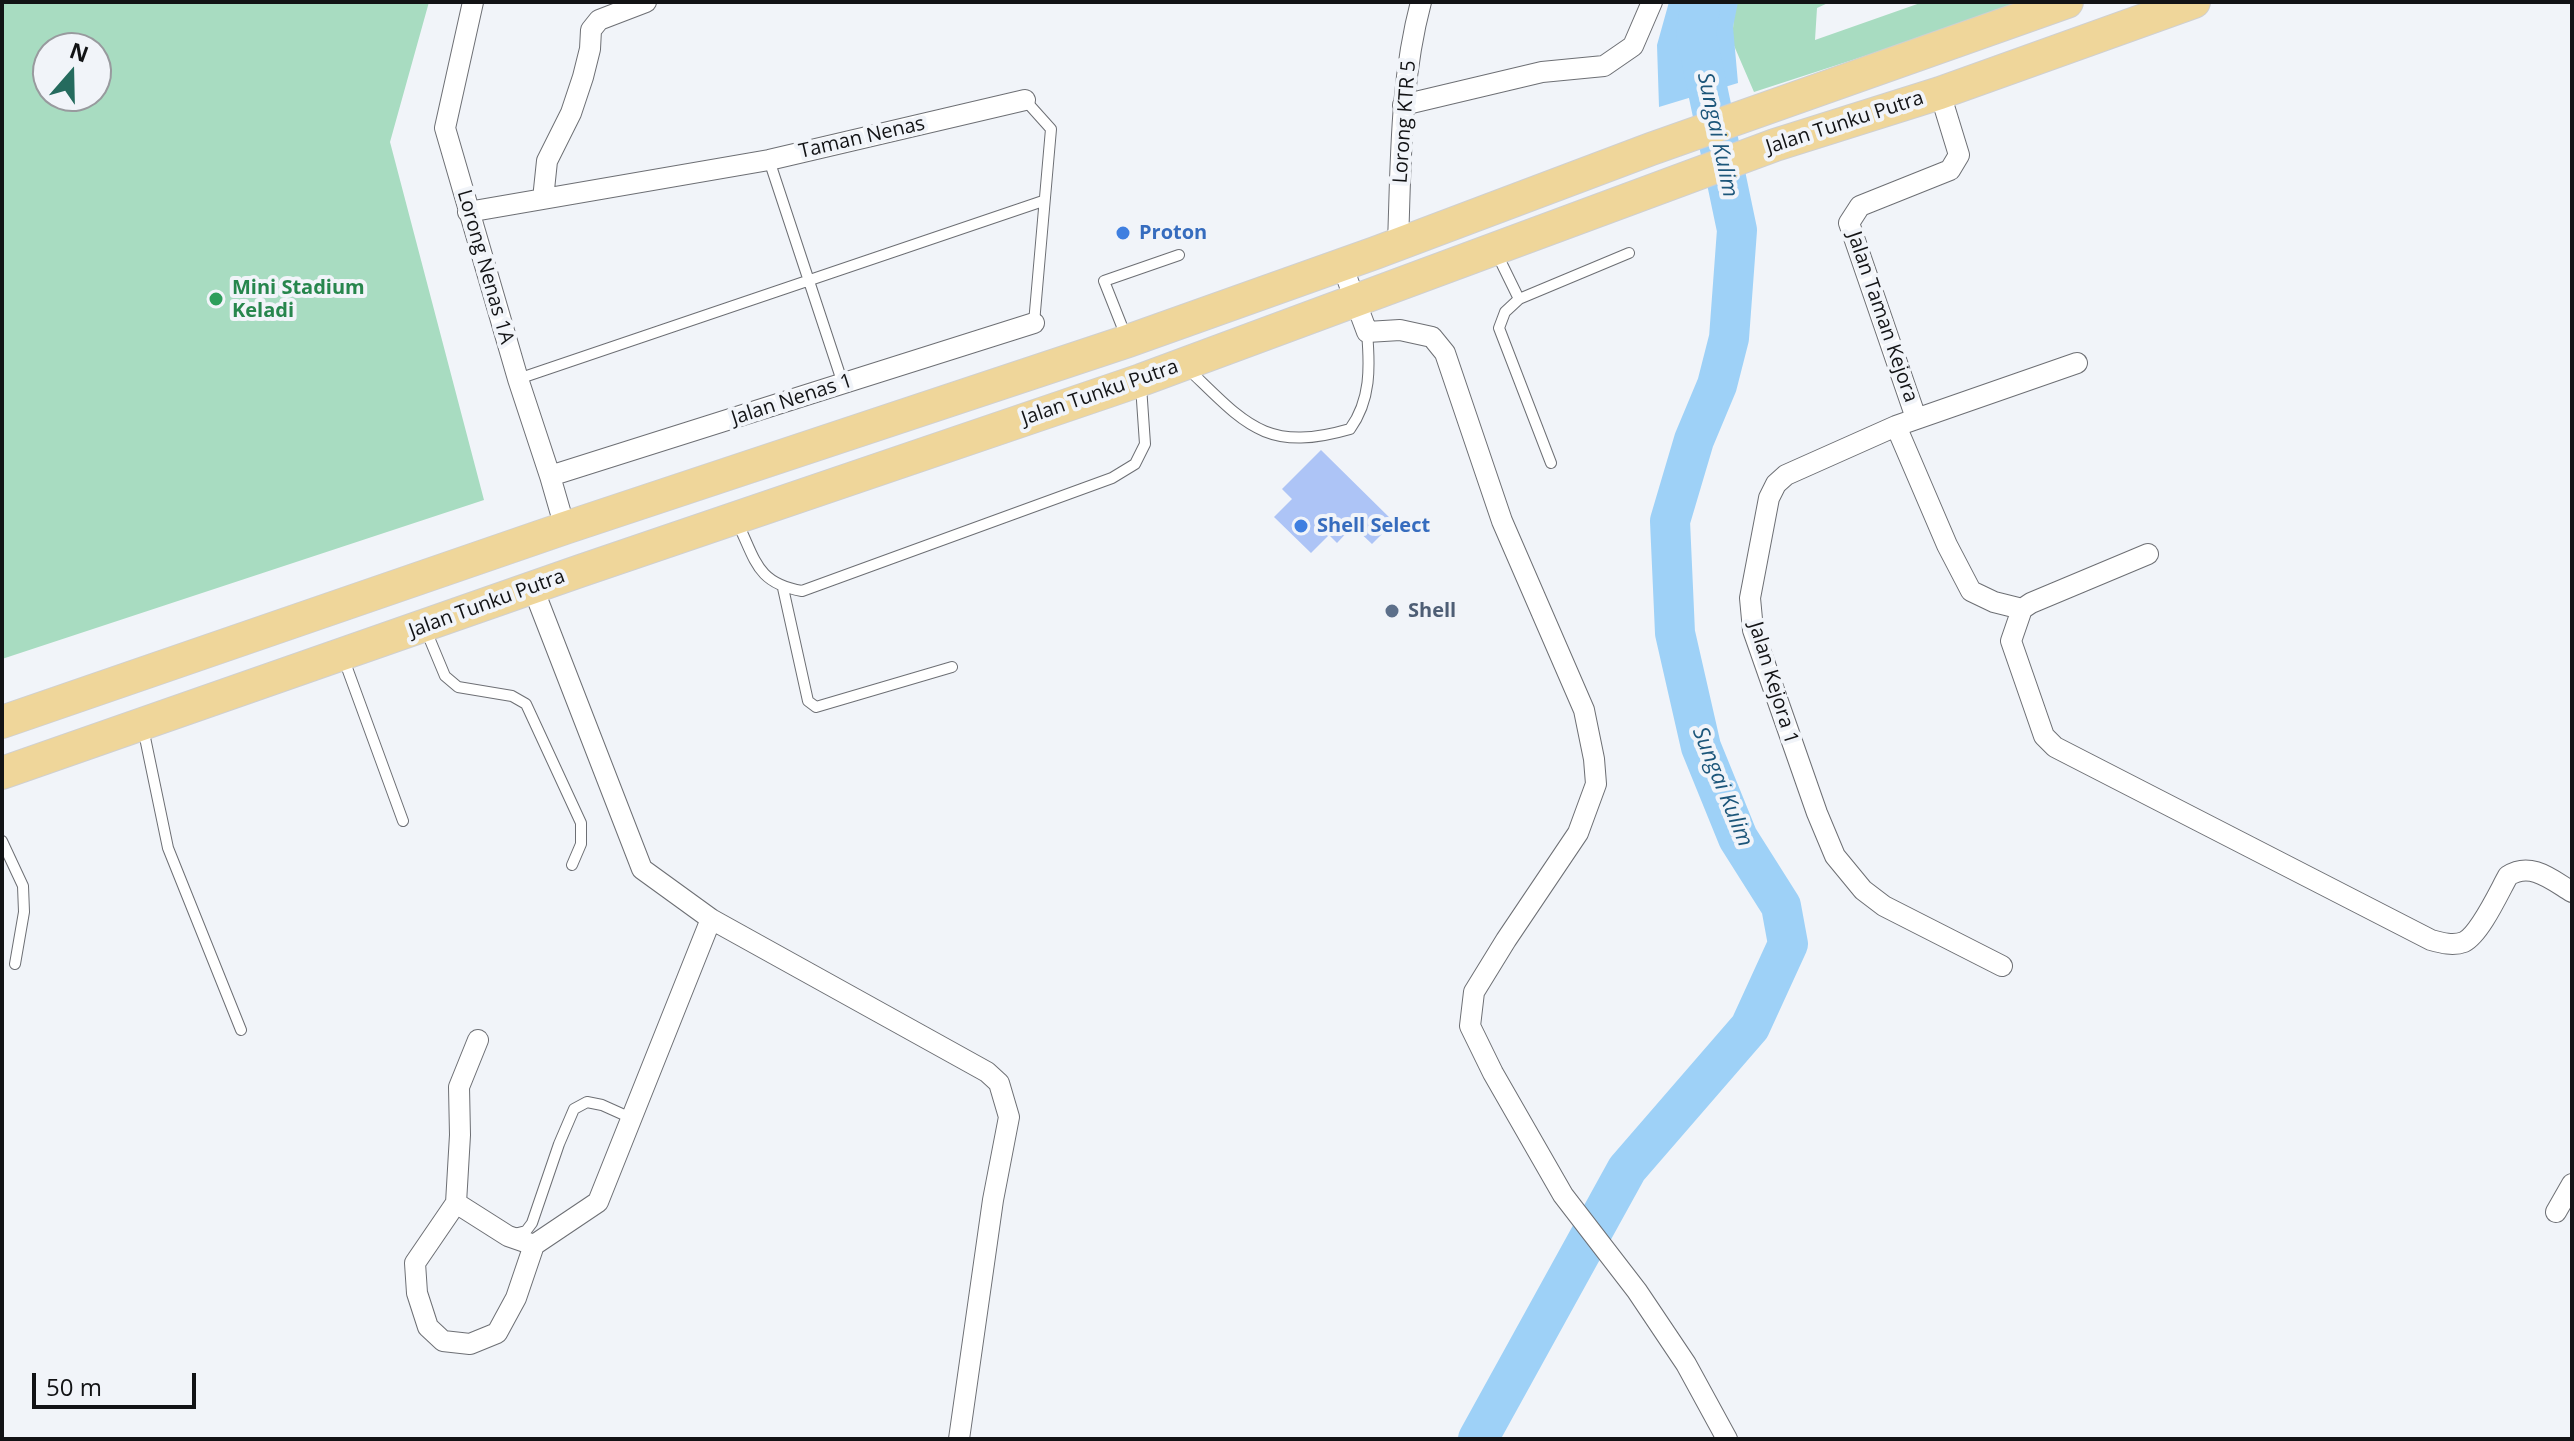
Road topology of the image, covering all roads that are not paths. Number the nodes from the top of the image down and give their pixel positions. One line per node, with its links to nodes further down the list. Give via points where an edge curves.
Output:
1 (473, 2): 17 (street, Lorong Nenas 1A, via 445,128)
2 (646, 2): 15 (street, via 599,20 591,30 571,113 547,161)
3 (1421, 2): 13 (street, Lorong KTR 5)
4 (1652, 2): 13 (street, via 1633,46 1604,66 1542,72)
5 (2067, 2): 8 (main road, Jalan Tunku Putra)
6 (2081, 2): 9 (main road, via 2102,17)
7 (2194, 2): 9 (main road, Jalan Tunku Putra)
8 (2018, 19): 10 (main road, via 2047,28); 18 (main road, Jalan Tunku Putra)
9 (2137, 23): 10 (main road, Jalan Tunku Putra)
10 (2057, 51): 11 (main road, Jalan Tunku Putra)
11 (1940, 93): 19 (main road, Jalan Tunku Putra, via 1775,145); 34 (street, Jalan Taman Kejora, via 1957,162 1950,170 1860,206 1849,223)
12 (1025, 100): 14 (street, Taman Nenas); 16 (lane, Taman Nenas, via 1051,129)
13 (1403, 105): 18 (street, Lorong KTR 5)
14 (769, 160): 15 (street, Taman Nenas); 23 (lane)
15 (543, 199): 17 (street, Taman Nenas)
16 (1043, 201): 23 (lane); 26 (lane, Taman Nenas)
17 (468, 212): 31 (street, Lorong Nenas 1A)
18 (1398, 243): 22 (main road, Jalan Tunku Putra)
19 (1494, 249): 24 (lane); 25 (main road, Jalan Tunku Putra)
20 (1629, 253): 24 (lane)
21 (1179, 255): 28 (lane, via 1104,281)
22 (1342, 265): 25 (street); 28 (main road, Jalan Tunku Putra)
23 (809, 280): 31 (lane); 33 (lane)
24 (1519, 299): 36 (lane, via 1505,312 1499,328)
25 (1354, 300): 27 (street); 30 (main road, Jalan Tunku Putra)
26 (1034, 323): 33 (street, Jalan Nenas 1)
27 (1367, 332): 30 (lane, via 1370,367 1365,400 1350,429 1328,435 1280,437 1257,428); 67 (street, via 1400,330 1432,337 1445,353 1502,521 1584,710 1594,759 1596,784 1578,833 1474,992 1470,1026 1563,1195 1637,1291)
28 (1128, 341): 39 (main road, Jalan Tunku Putra)
29 (2077, 363): 34 (street, Jalan Kejora 1)
30 (1184, 365): 32 (main road, Jalan Tunku Putra)
31 (518, 379): 37 (street, Lorong Nenas 1A)
32 (1141, 380): 38 (main road, Jalan Tunku Putra); 42 (lane, via 1145,444 1135,464 1112,478 802,591)
33 (843, 384): 37 (street, Jalan Nenas 1)
34 (1916, 418): 35 (street, Jalan Kejora 1)
35 (1896, 426): 44 (street, via 1971,591); 57 (street, Jalan Kejora 1, via 1804,465 1776,484 1750,598 1753,630 1817,813 1847,873 1884,906)
36 (1551, 463)
37 (550, 476): 39 (street, Lorong Nenas 1A)
38 (736, 519): 40 (main road, Jalan Tunku Putra); 42 (lane, via 763,576)
39 (565, 528): 40 (main road, via 600,546); 43 (main road, via 554,557); 48 (main road, Jalan Tunku Putra)
40 (644, 549): 43 (main road, Jalan Tunku Putra)
41 (2148, 554): 44 (street)
42 (783, 588): 47 (lane, via 811,705)
43 (520, 593): 45 (main road, Jalan Tunku Putra); 55 (street, via 642,869)
44 (2022, 609): 54 (street, via 2011,641 2044,736 2059,750 2431,940 2450,944 2473,935 2508,876 2518,870 2541,873)
45 (424, 627): 46 (main road, Jalan Tunku Putra); 53 (lane, via 445,676 458,687 512,696 526,704 581,823 581,844)
46 (343, 655): 49 (main road, Jalan Tunku Putra); 51 (lane)
47 (952, 667)
48 (2, 722)
49 (143, 726): 50 (main road, Jalan Tunku Putra); 58 (lane, via 168,848)
50 (2, 773)
51 (403, 821)
52 (2, 841): 56 (lane, via 23,886)
53 (572, 865)
54 (2572, 892)
55 (711, 919): 60 (street); 66 (street, via 999,1083 1009,1117)
56 (15, 964)
57 (2002, 966)
58 (241, 1030)
59 (478, 1040): 62 (street, via 459,1087)
60 (631, 1118): 64 (lane, via 587,1102 574,1109 532,1223 526,1231); 65 (street, via 598,1202)
61 (2572, 1184): 63 (street)
62 (456, 1203): 64 (street); 65 (street, via 415,1263 417,1293 428,1327 443,1341 470,1344 497,1333)
63 (2556, 1212)
64 (508, 1236): 65 (street)
65 (534, 1245)
66 (959, 1439)
67 (1727, 1439)

